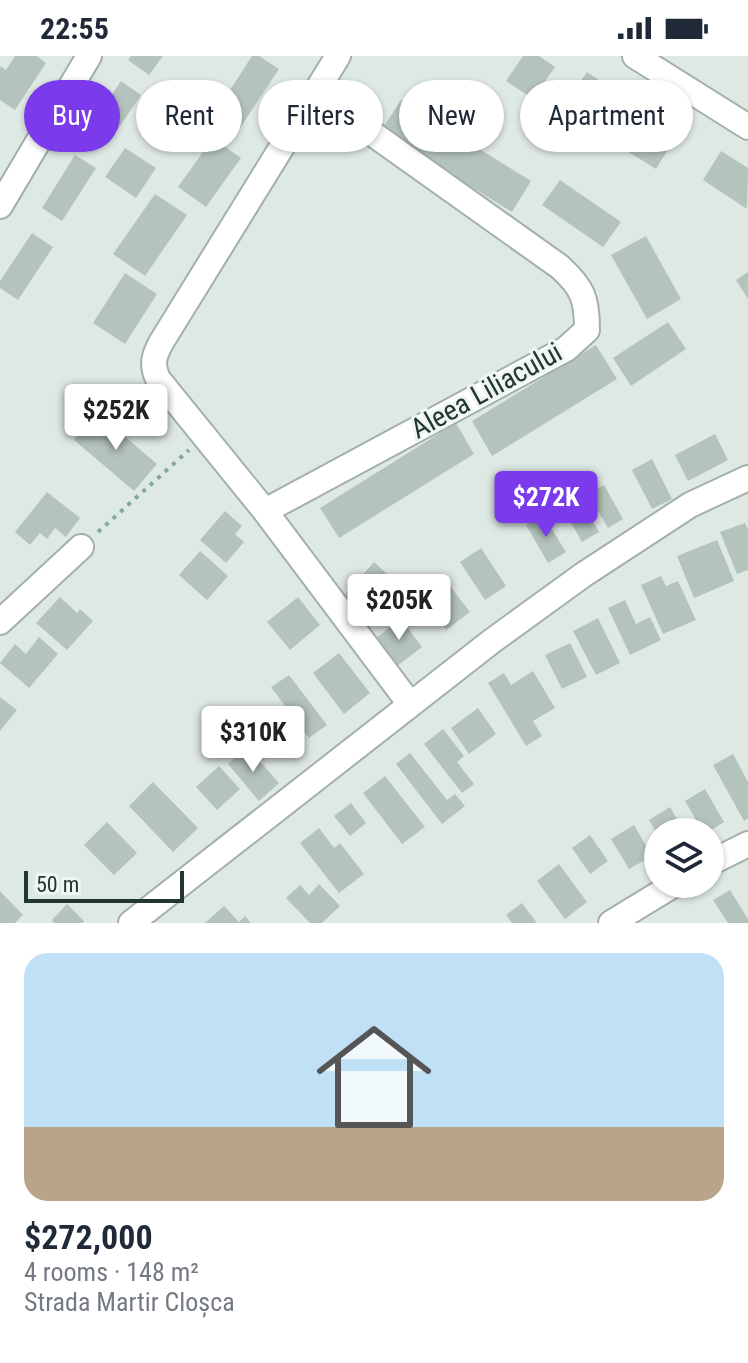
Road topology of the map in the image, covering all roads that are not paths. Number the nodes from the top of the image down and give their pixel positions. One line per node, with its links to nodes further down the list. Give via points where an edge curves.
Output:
1 (89, 56): 8 (street)
2 (338, 56): 4 (street)
3 (635, 56): 5 (street)
4 (322, 80)
5 (748, 127)
6 (383, 141): 10 (street, Aleea Liliacului, via 560,267 577,283 587,305 587,330 566,349)
7 (278, 152): 10 (street, via 153,362 158,379)
8 (0, 206)
9 (748, 478): 13 (street, via 690,505 583,575)
10 (265, 511): 13 (street)
11 (81, 547): 12 (street)
12 (0, 622)
13 (410, 704): 17 (street)
14 (748, 844): 15 (street)
15 (724, 856)
16 (652, 898): 18 (street)
17 (131, 923)
18 (611, 923)

